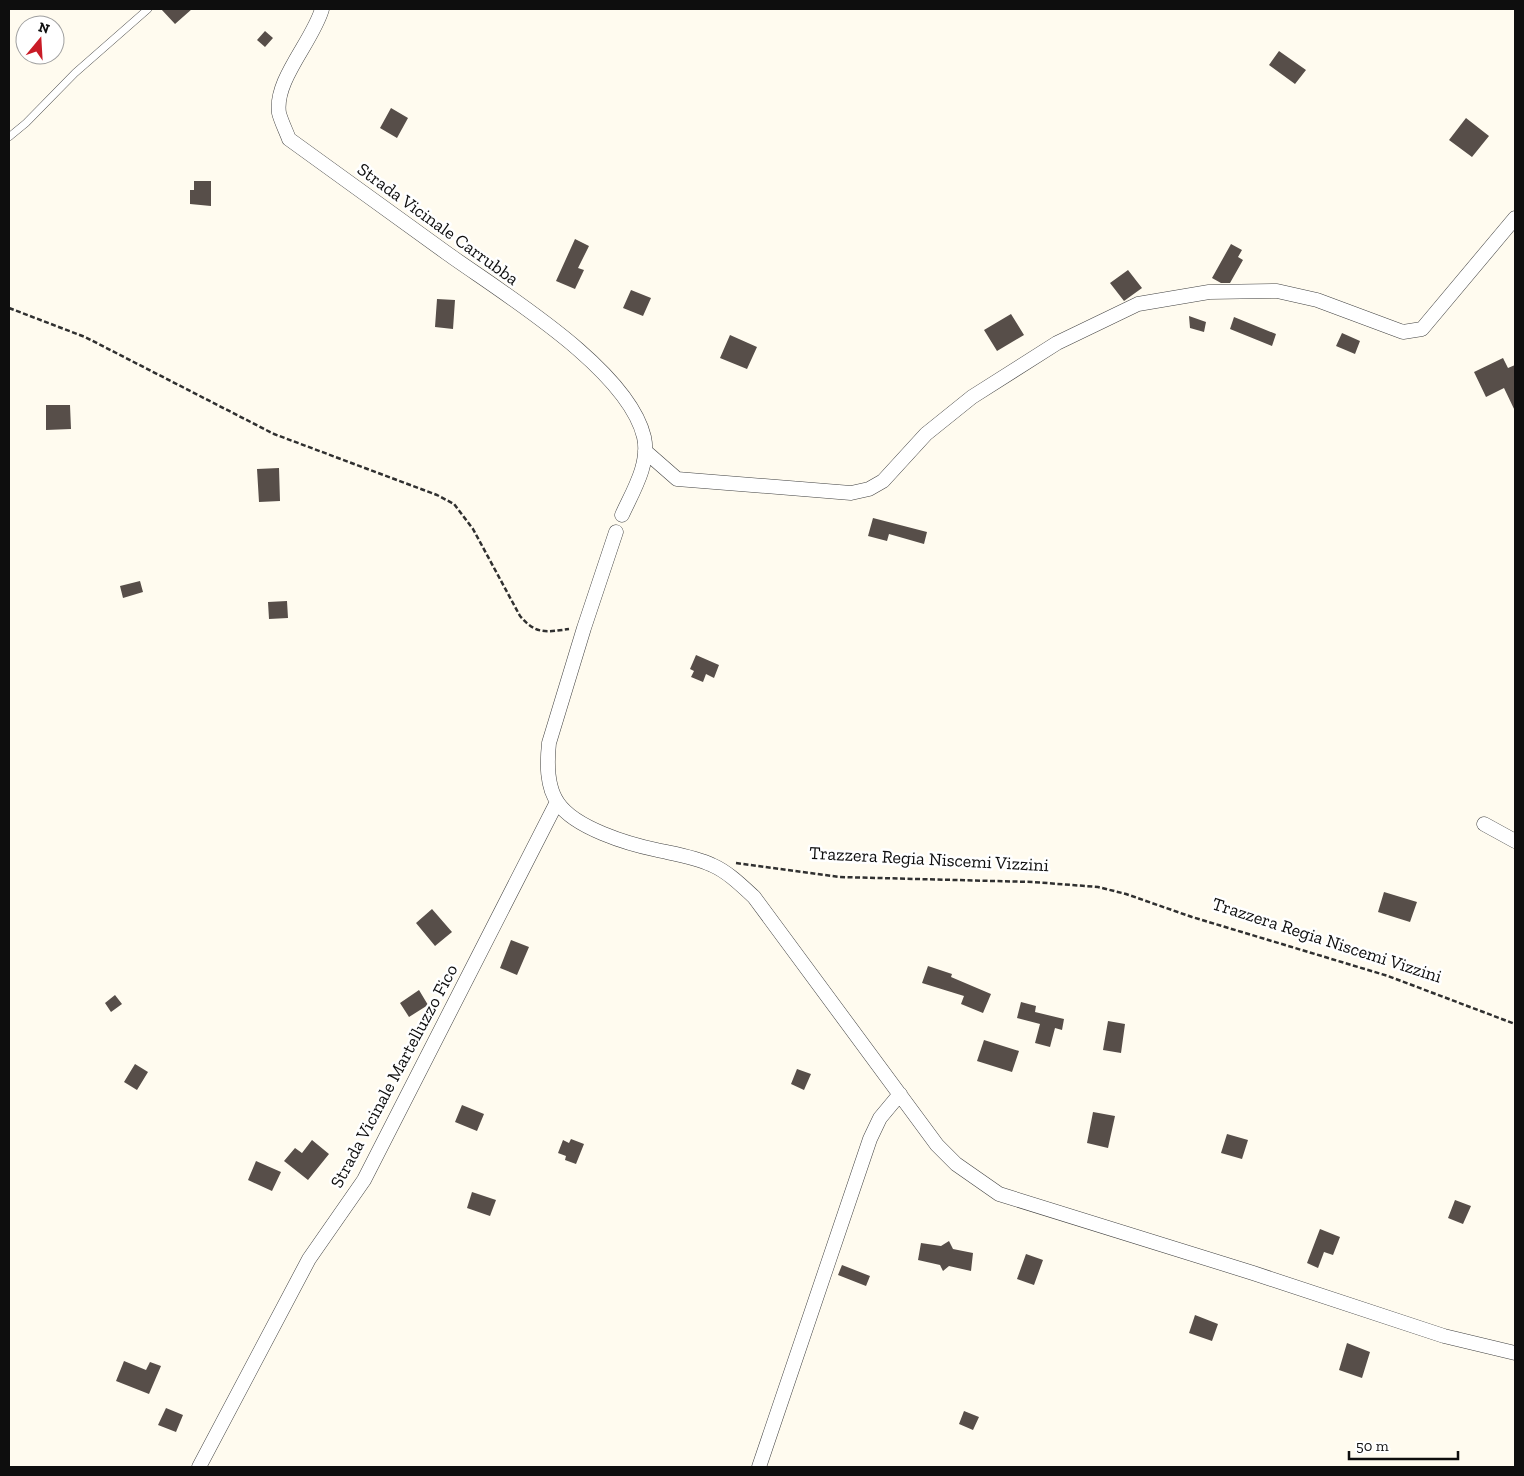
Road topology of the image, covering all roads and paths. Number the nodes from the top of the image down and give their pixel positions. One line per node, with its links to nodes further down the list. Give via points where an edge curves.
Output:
1 (148, 9): 3 (lane)
2 (322, 9): 6 (street, Strada Vicinale Carrubba, via 319,21 284,82 279,112 289,139 566,338 605,376 635,414)
3 (9, 137)
4 (1515, 218): 6 (street, via 1422,329 1403,332 1317,300 1277,291 1209,292 1138,304 1057,343 972,398 926,434 884,481 869,490 851,492 678,479)
5 (9, 308): 9 (path, via 85,337 274,434 454,504 473,529 529,627 542,632)
6 (646, 451): 7 (street, via 640,477)
7 (622, 515)
8 (616, 532): 9 (street)
9 (584, 628): 10 (street, via 549,743 548,772)
10 (557, 802): 13 (street, via 568,814 596,830 647,848); 17 (street, Strada Vicinale Martelluzzo Fico, via 364,1180 309,1259)
11 (1484, 824): 12 (street)
12 (1515, 841)
13 (713, 865): 14 (path, Trazzera Regia Niscemi Vizzini, via 725,861 840,877 1098,887 1388,976); 15 (street, via 754,897)
14 (1515, 1024)
15 (900, 1094): 16 (street, via 937,1145 956,1164 999,1194 1444,1336); 18 (street, via 880,1118 870,1139)
16 (1515, 1353)
17 (199, 1467)
18 (759, 1467)

